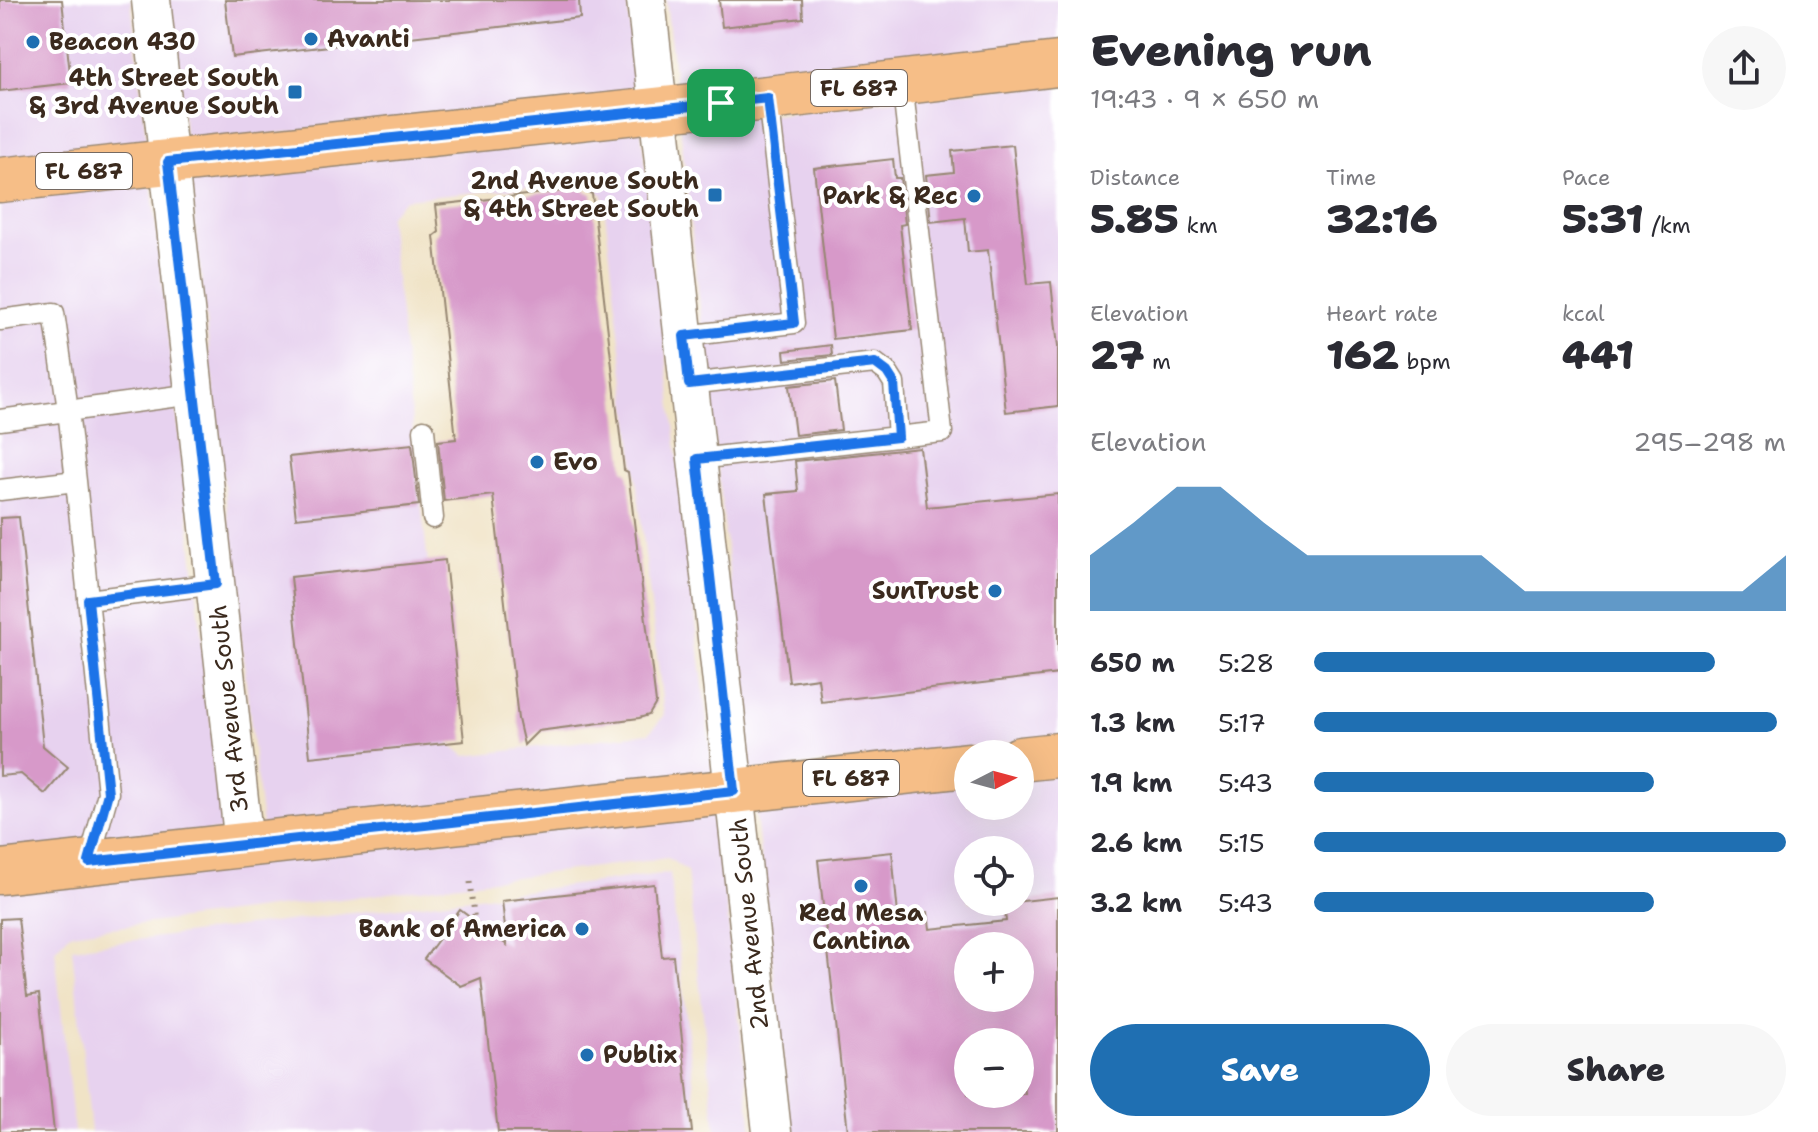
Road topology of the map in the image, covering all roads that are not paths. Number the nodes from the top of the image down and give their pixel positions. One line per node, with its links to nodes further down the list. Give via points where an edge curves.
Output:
1 (151, 0): 7 (street, 3rd Avenue South)
2 (646, 0): 6 (street, 2nd Avenue South)
3 (1058, 64): 4 (main road, FL 687)
4 (902, 83): 5 (main road, FL 687); 16 (lane, via 942,432)
5 (768, 98): 6 (main road, FL 687); 10 (lane, via 794,323)
6 (659, 110): 7 (main road, FL 687); 10 (street, 2nd Avenue South)
7 (168, 162): 8 (main road, FL 687); 12 (street, 3rd Avenue South)
8 (0, 180)
9 (0, 320): 13 (lane, via 54,313)
10 (684, 336): 11 (street, 2nd Avenue South)
11 (689, 384): 16 (lane, via 875,363 894,383); 17 (street, 2nd Avenue South)
12 (194, 394): 13 (lane); 21 (street, 3rd Avenue South)
13 (68, 410): 14 (lane); 18 (lane)
14 (0, 420)
15 (424, 430): 20 (lane)
16 (898, 437): 17 (lane)
17 (697, 459): 26 (street, 2nd Avenue South)
18 (76, 481): 19 (lane); 22 (lane)
19 (0, 490)
20 (433, 518)
21 (216, 584): 22 (lane); 27 (street, 3rd Avenue South)
22 (88, 600): 28 (lane, via 108,793)
23 (1058, 755): 24 (main road)
24 (1034, 758)
25 (954, 767): 26 (main road, FL 687)
26 (734, 791): 27 (main road, FL 687); 30 (street, 2nd Avenue South)
27 (244, 845): 28 (main road, FL 687)
28 (89, 862): 29 (main road, FL 687)
29 (0, 872)
30 (772, 1132)

